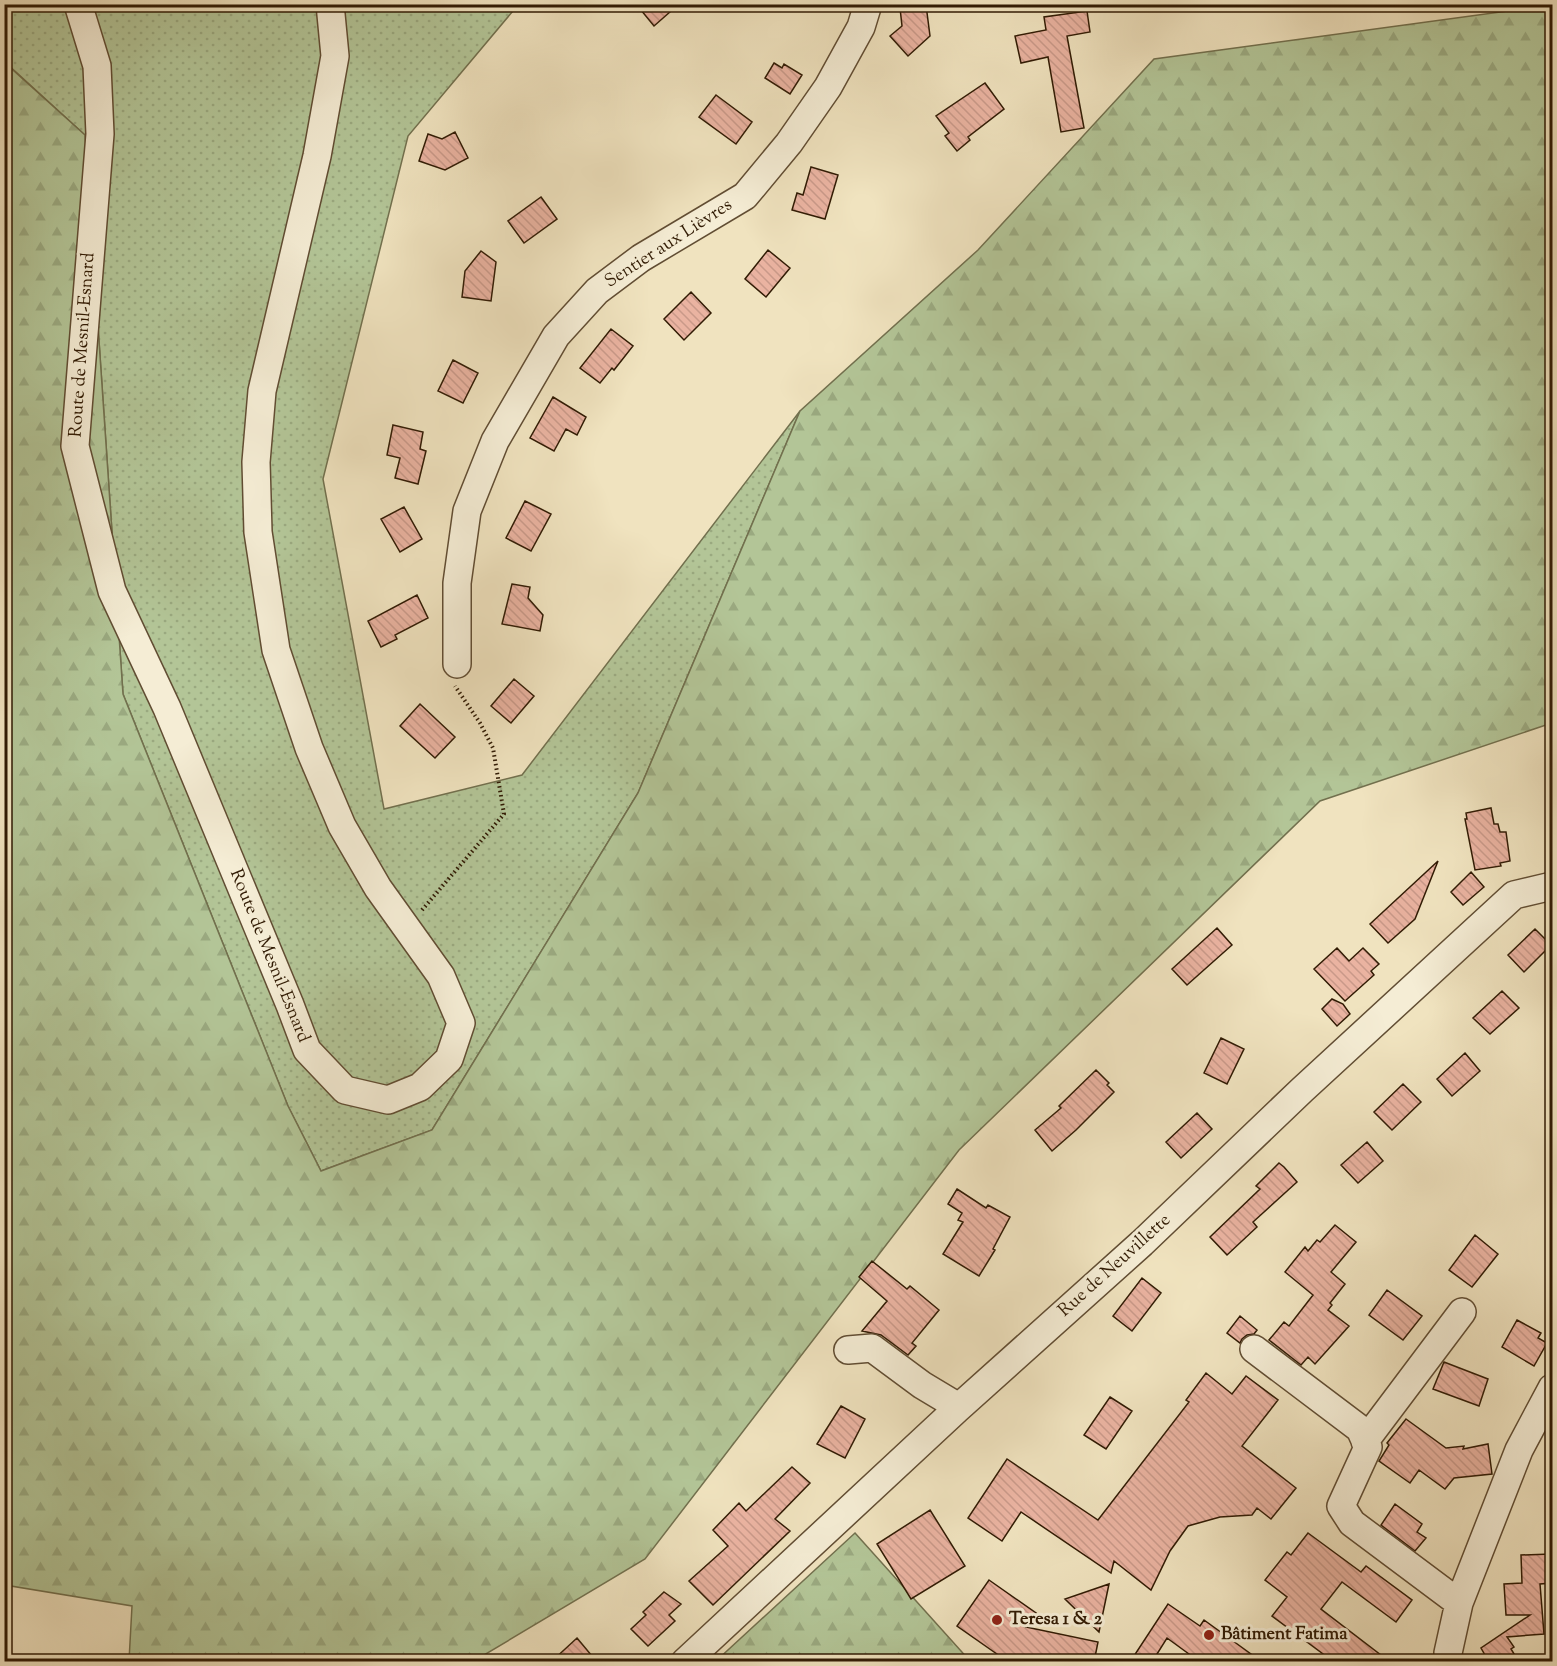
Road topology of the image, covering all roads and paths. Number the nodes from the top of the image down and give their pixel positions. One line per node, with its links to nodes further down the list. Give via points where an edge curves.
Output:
1 (78, 4): 6 (street, Route de Mesnil-Esnard, via 97,66 100,134 75,446 112,591 167,708 307,1050 345,1090 388,1100 420,1087 449,1059 461,1023 441,976)
2 (330, 4): 6 (street, Route de Mesnil-Esnard, via 334,56 325,112 262,391 255,462 258,532 276,650 309,748 342,826)
3 (868, 4): 4 (street, Sentier aux Lièvres, via 861,27 828,87 745,196 632,264 597,291 556,336 495,441 467,510 457,583)
4 (457, 664): 6 (path, via 448,675 493,748 504,814)
5 (1552, 886): 11 (street, Rue de Neuvillette, via 1514,895 1142,1243)
6 (407, 928)
7 (1462, 1312): 12 (street)
8 (1254, 1349): 12 (street, via 1360,1429)
9 (848, 1350): 11 (street, via 872,1348)
10 (1552, 1388): 13 (street, via 1519,1450)
11 (957, 1409): 14 (street, Rue de Neuvillette)
12 (1365, 1441): 13 (street, via 1368,1448 1341,1506 1352,1523)
13 (1459, 1604): 15 (street)
14 (685, 1662)
15 (1449, 1662)

